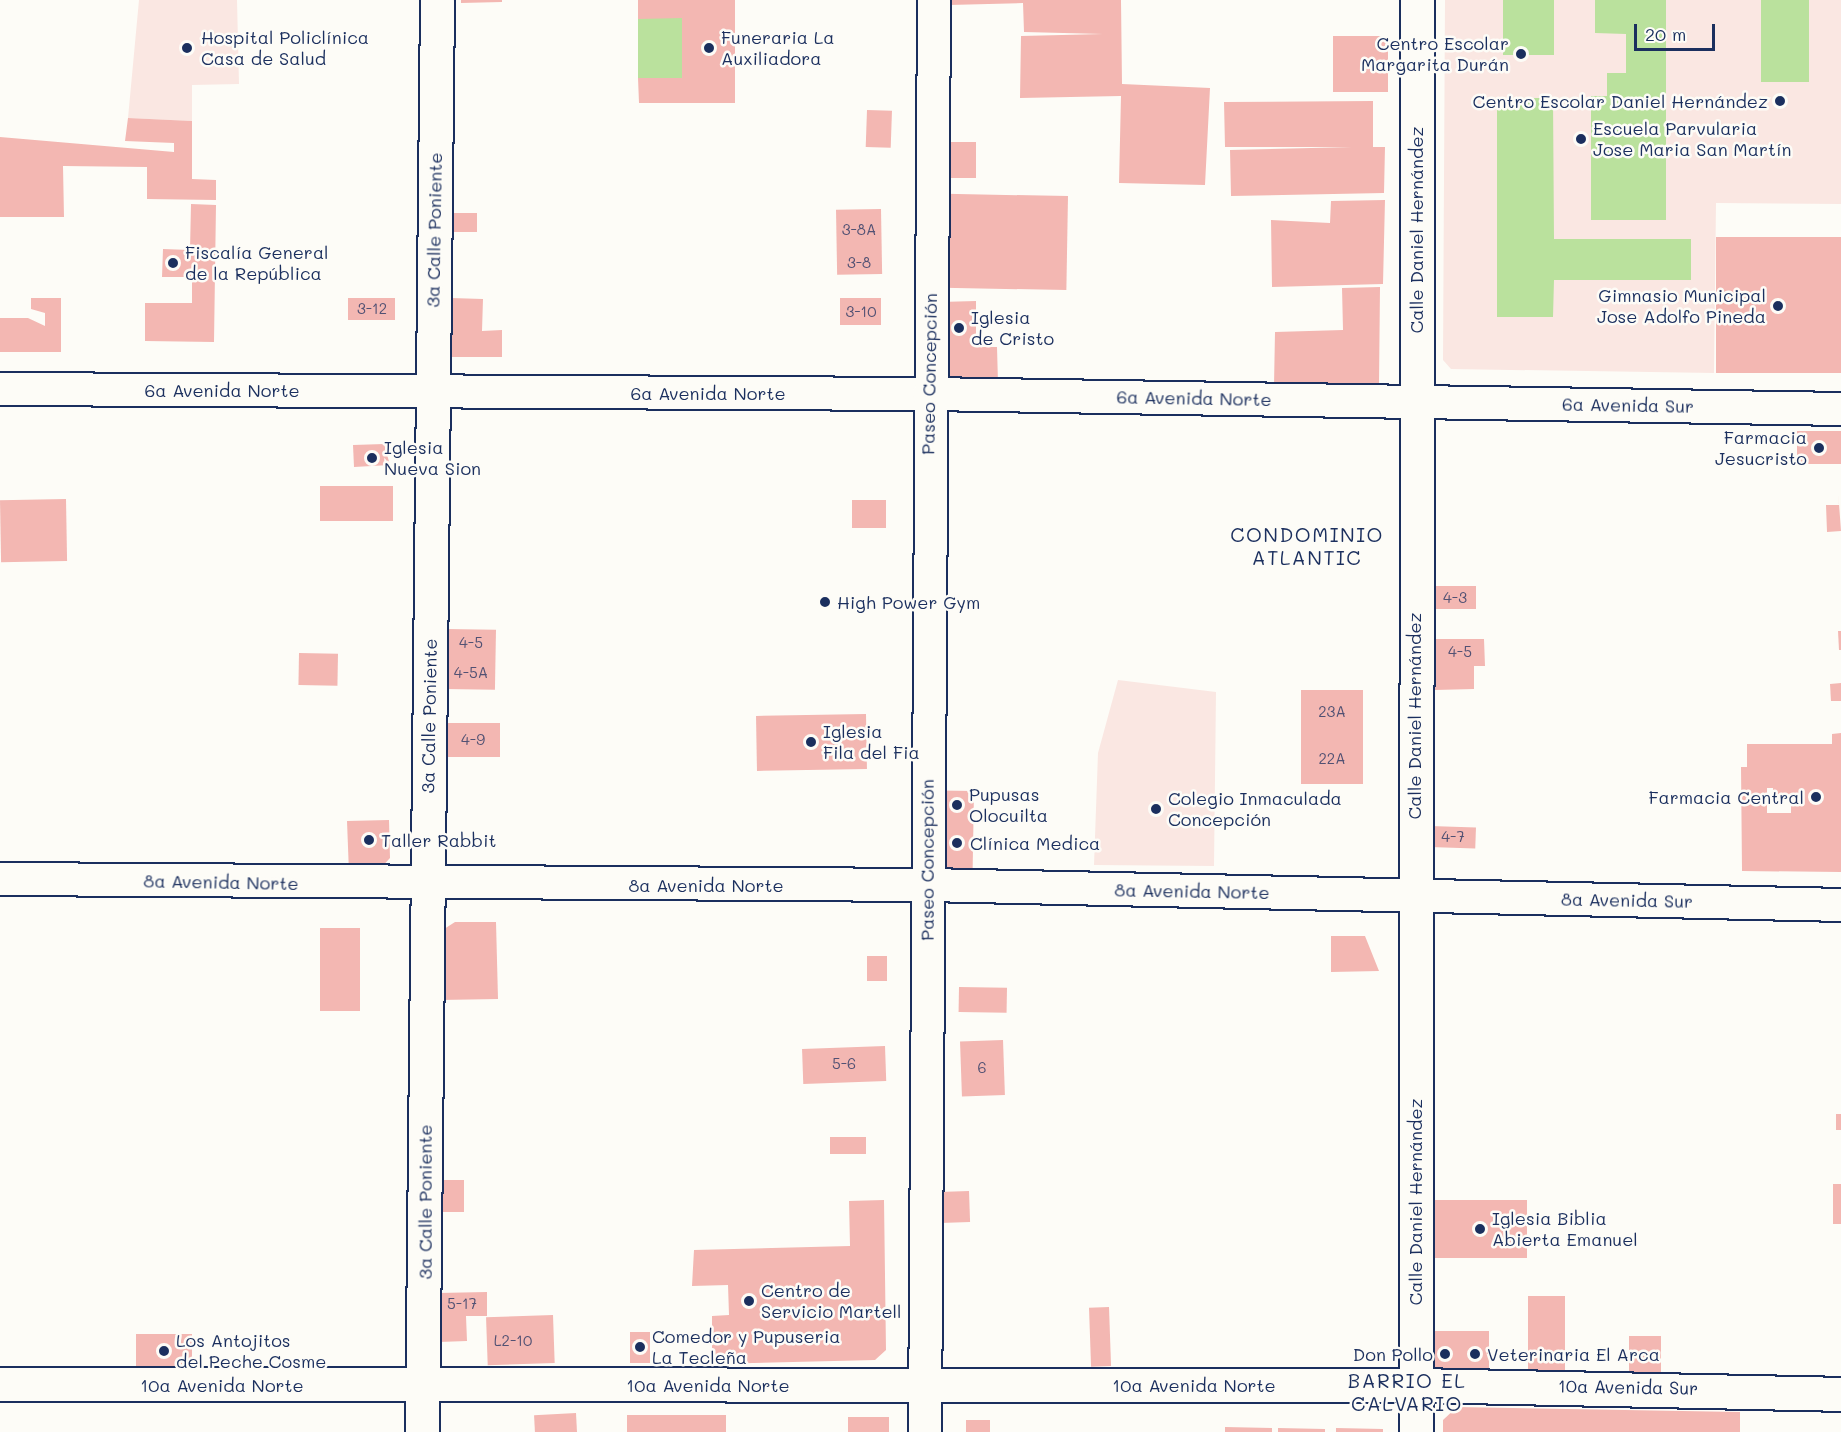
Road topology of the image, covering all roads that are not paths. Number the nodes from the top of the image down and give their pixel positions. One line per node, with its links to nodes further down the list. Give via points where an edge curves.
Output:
1 (437, 0): 5 (street, 3a Calle Poniente)
2 (934, 0): 6 (street, Paseo Concepción)
3 (1418, 0): 7 (street, Calle Daniel Hernández)
4 (0, 389): 5 (street, 6a Avenida Norte)
5 (432, 392): 6 (street, 6a Avenida Norte); 10 (street, 3a Calle Poniente)
6 (929, 394): 7 (street, 6a Avenida Norte); 11 (street, Paseo Concepción)
7 (1416, 400): 8 (street, 6a Avenida Sur); 12 (street, Calle Daniel Hernández)
8 (1841, 409)
9 (0, 879): 10 (street, 8a Avenida Norte)
10 (427, 885): 11 (street, 8a Avenida Norte); 16 (street, 3a Calle Poniente)
11 (927, 885): 12 (street, 8a Avenida Norte); 15 (street, Paseo Concepción)
12 (1413, 896): 13 (street, 8a Avenida Sur); 17 (street, Calle Daniel Hernández)
13 (1841, 904)
14 (0, 1384): 16 (street, 10a Avenida Norte)
15 (926, 1384): 16 (street, 10a Avenida Norte); 17 (street, 10a Avenida Norte); 20 (street, Paseo Concepción)
16 (423, 1385): 19 (street, 3a Calle Poniente)
17 (1416, 1385): 18 (street, 10a Avenida Sur); 21 (street, Calle Daniel Hernández)
18 (1841, 1394)
19 (423, 1432)
20 (925, 1432)
21 (1416, 1432)

